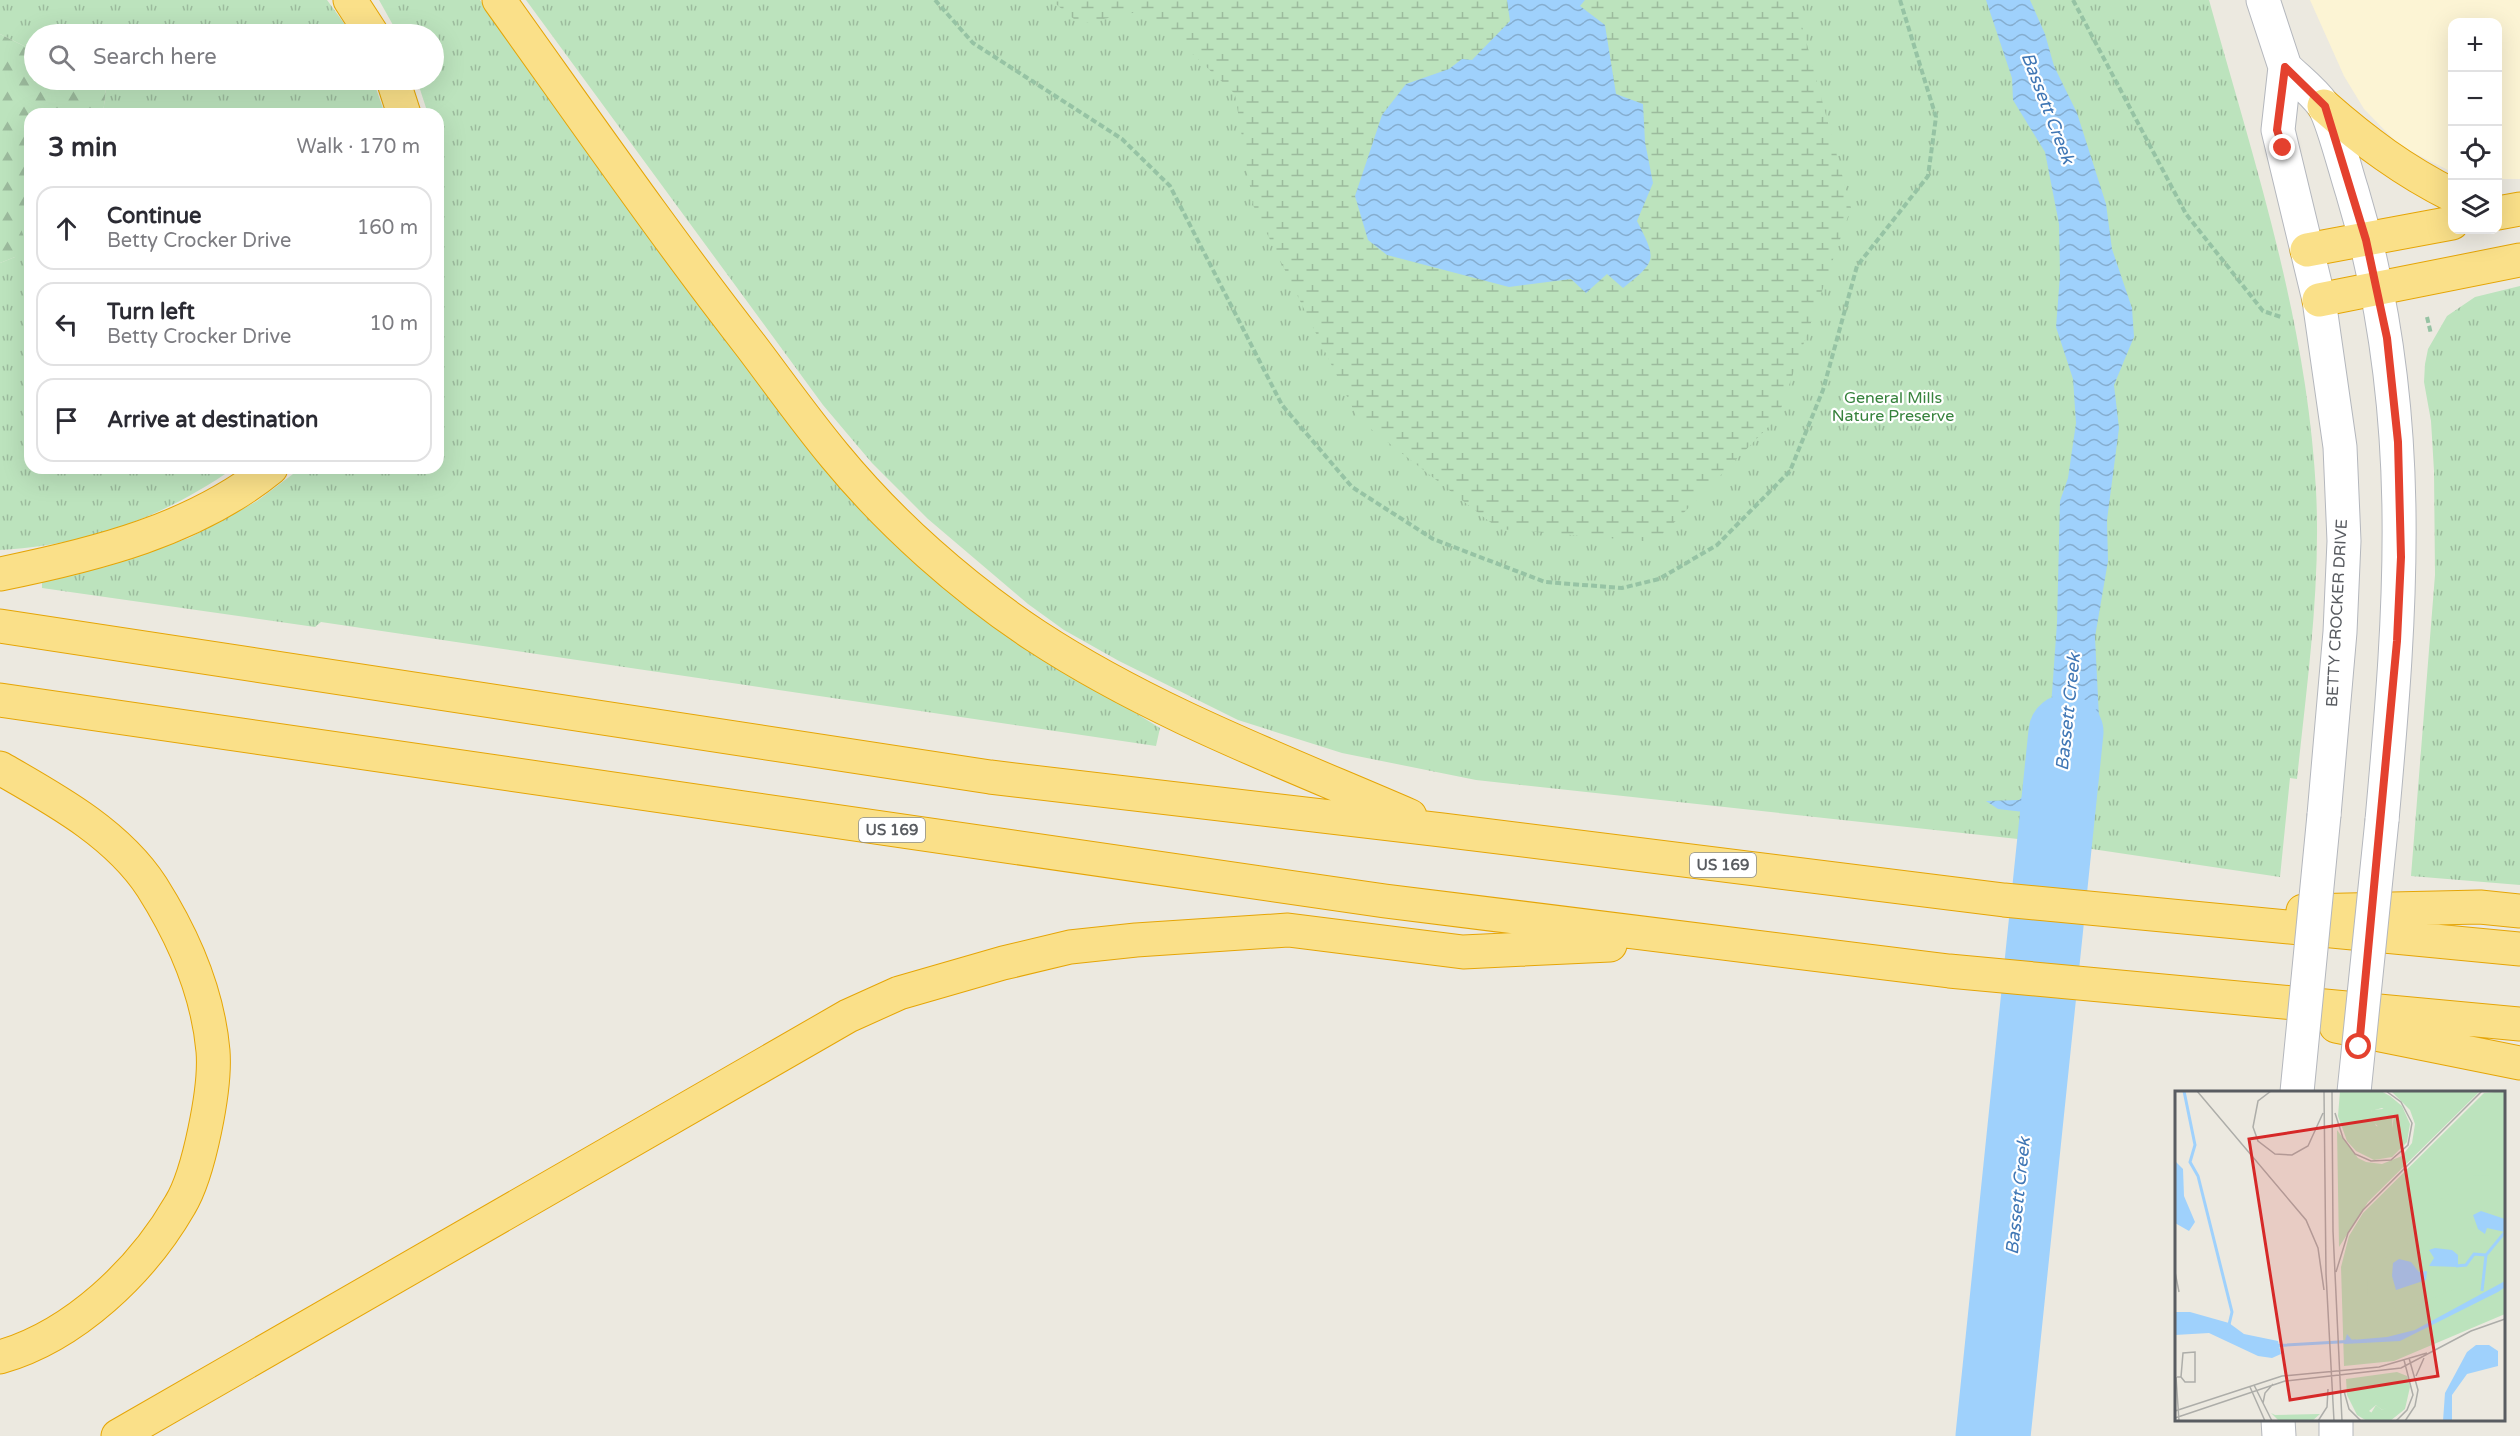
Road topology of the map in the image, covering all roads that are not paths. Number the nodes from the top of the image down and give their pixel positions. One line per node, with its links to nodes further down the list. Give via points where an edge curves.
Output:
1 (350, 0): 4 (highway)
2 (499, 0): 23 (highway, via 794,406 845,468 932,555 1035,635 1132,693)
3 (2263, 0): 5 (street, BETTY CROCKER DRIVE)
4 (366, 24)
5 (2285, 67): 7 (street, BETTY CROCKER DRIVE); 14 (street, BETTY CROCKER DRIVE, via 2277,130)
6 (396, 90): 8 (highway)
7 (2325, 106): 9 (highway, via 2376,150); 13 (street, BETTY CROCKER DRIVE)
8 (402, 108)
9 (2448, 193)
10 (2520, 209): 11 (highway)
11 (2502, 212)
12 (2448, 224): 13 (highway)
13 (2366, 240): 14 (highway); 16 (street, BETTY CROCKER DRIVE)
14 (2307, 250): 17 (street, BETTY CROCKER DRIVE)
15 (2520, 260): 16 (highway)
16 (2376, 289): 17 (highway); 32 (street, BETTY CROCKER DRIVE, bridge, via 2393,389 2400,498 2397,641)
17 (2319, 300): 31 (street, BETTY CROCKER DRIVE, bridge, via 2340,447 2344,541 2340,632)
18 (263, 474): 19 (highway, via 176,524 85,555)
19 (0, 574)
20 (0, 626): 23 (highway, US 169, via 978,775)
21 (0, 700): 26 (highway, US 169, via 1385,901)
22 (0, 768): 33 (highway, via 86,822 124,854 151,886 192,965 207,1006 213,1053 210,1100 197,1159 181,1204 154,1243 121,1281 81,1314 29,1348)
23 (1442, 830): 25 (highway, US 169)
24 (2520, 910): 25 (highway, via 2480,907)
25 (2142, 915): 27 (highway, US 169)
26 (1703, 940): 28 (highway, US 169); 35 (highway, via 1463,952 1288,930 1070,947 899,993 848,1016)
27 (2520, 949)
28 (2194, 996): 29 (highway, US 169); 30 (highway)
29 (2520, 1024)
30 (2520, 1063)
31 (2296, 1091)
32 (2354, 1091)
33 (0, 1357)
34 (2278, 1421): 36 (street)
35 (118, 1436)
36 (2279, 1436)

